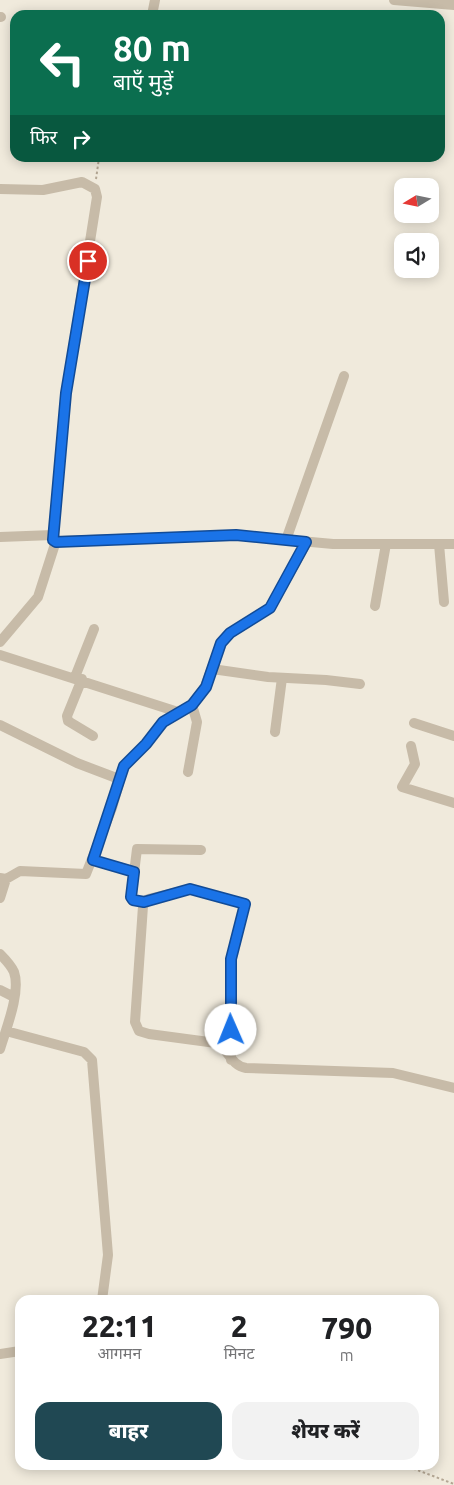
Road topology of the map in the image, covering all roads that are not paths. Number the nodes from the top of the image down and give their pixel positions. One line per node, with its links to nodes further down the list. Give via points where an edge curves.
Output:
1 (394, 0): 2 (street)
2 (454, 5)
3 (0, 189): 6 (street, via 32,191 82,182 94,189 97,204 66,393)
4 (344, 376): 7 (street)
5 (0, 537): 6 (street)
6 (54, 538): 7 (street, via 236,535); 15 (street, via 38,598)
7 (286, 540): 8 (street)
8 (306, 542): 9 (street); 17 (street, via 275,602 225,637)
9 (386, 544): 10 (street); 13 (street)
10 (439, 544): 11 (street); 12 (street)
11 (454, 544)
12 (444, 602)
13 (375, 606)
14 (94, 629): 18 (street)
15 (0, 642)
16 (0, 655): 18 (street)
17 (212, 669): 19 (street); 21 (street, via 206,687)
18 (78, 678): 22 (street); 26 (street, via 68,721)
19 (282, 678): 20 (street); 25 (street)
20 (360, 684)
21 (192, 705): 22 (street); 29 (street, via 196,722)
22 (178, 712): 30 (street, via 158,727 124,766)
23 (414, 723): 27 (street)
24 (0, 725): 30 (street, via 77,763)
25 (275, 732)
26 (93, 736)
27 (454, 736)
28 (411, 746): 31 (street, via 415,764 402,787)
29 (188, 772)
30 (119, 779): 33 (street)
31 (454, 803)
32 (202, 850): 34 (street, via 138,848)
33 (93, 860): 34 (street); 35 (street, via 86,874 82,875 20,871)
34 (134, 872): 37 (street, via 131,897)
35 (3, 878): 36 (street)
36 (0, 898)
37 (144, 902): 42 (street, via 139,1031 216,1043 224,1048); 42 (street, via 187,889 245,904 231,959)
38 (0, 954): 40 (street, via 14,973)
39 (0, 990): 40 (street)
40 (14, 998): 41 (street)
41 (2, 1039): 44 (street, via 84,1052 92,1060 108,1255)
42 (231, 1060): 43 (street, via 246,1068 409,1075)
43 (454, 1088)
44 (103, 1295)
45 (15, 1352): 46 (street)
46 (0, 1354)

